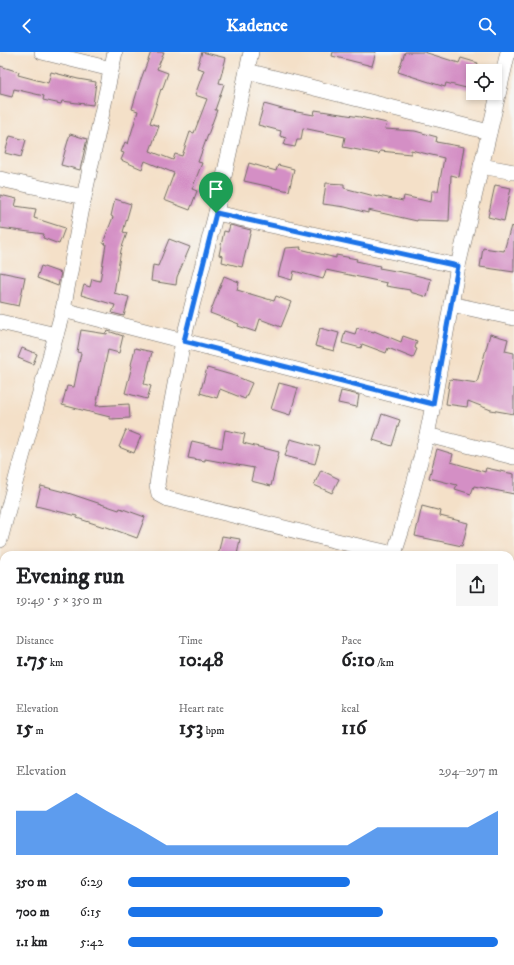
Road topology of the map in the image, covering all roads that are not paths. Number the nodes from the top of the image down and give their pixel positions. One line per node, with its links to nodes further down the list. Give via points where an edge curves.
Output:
1 (42, 52): 5 (street)
2 (115, 52): 5 (street)
3 (251, 52): 6 (street)
4 (508, 52): 7 (street)
5 (111, 69): 11 (street)
6 (247, 72): 7 (street); 12 (street)
7 (489, 132): 8 (street)
8 (481, 166): 9 (street); 13 (street)
9 (514, 172)
10 (0, 179): 11 (street)
11 (84, 197): 15 (street)
12 (216, 213): 13 (street); 19 (street)
13 (458, 266): 14 (street)
14 (451, 304): 16 (street); 20 (street)
15 (63, 310): 18 (street); 19 (street)
16 (514, 318)
17 (0, 322): 18 (street)
18 (56, 335): 23 (street)
19 (184, 341): 20 (street); 24 (street, via 159,471 159,494 168,499)
20 (433, 404): 21 (street)
21 (426, 435): 22 (street); 25 (street)
22 (514, 457)
23 (0, 540)
24 (382, 551)
25 (396, 551)

